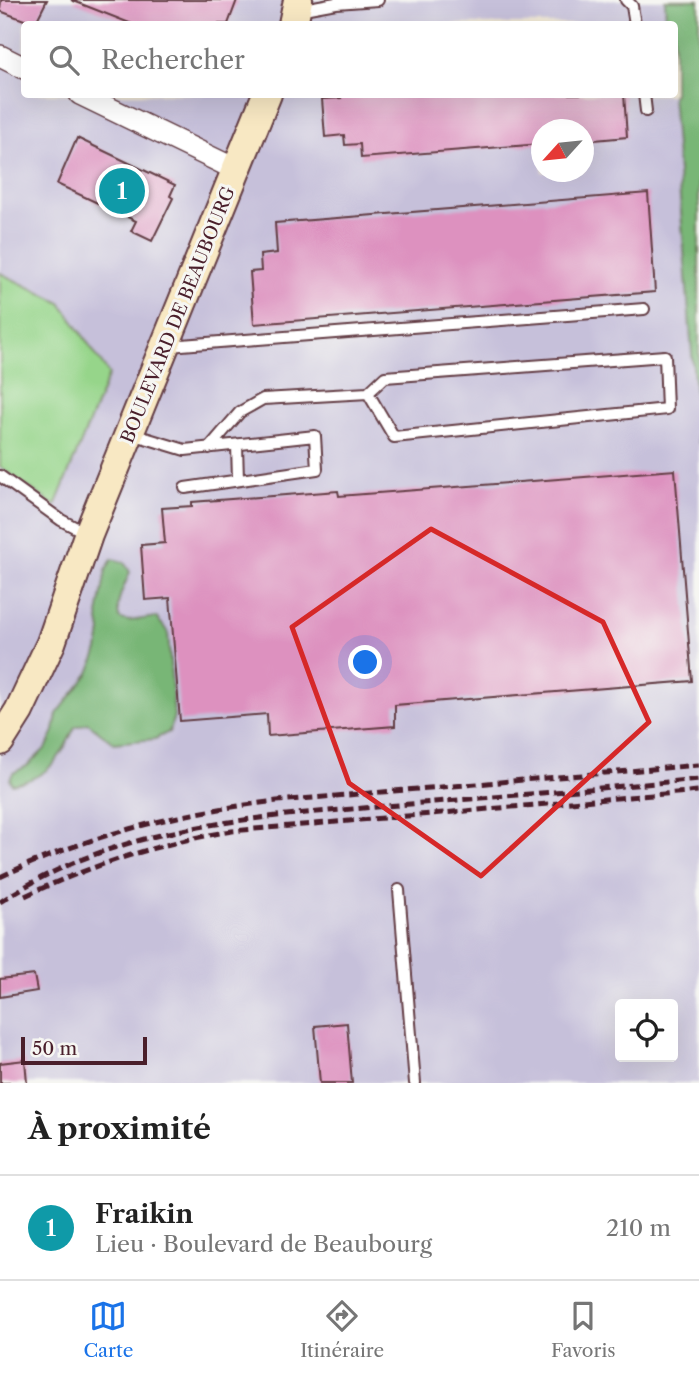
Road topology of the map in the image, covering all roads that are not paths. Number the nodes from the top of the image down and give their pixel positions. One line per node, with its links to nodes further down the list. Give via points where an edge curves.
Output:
1 (378, 0): 3 (lane)
2 (626, 0): 4 (lane)
3 (296, 12)
4 (634, 21)
5 (0, 56): 6 (street)
6 (21, 66)
7 (88, 98): 11 (street)
8 (265, 98): 11 (main road, BOULEVARD DE BEAUBOURG)
9 (644, 98): 10 (lane)
10 (646, 111)
11 (237, 170): 13 (main road, BOULEVARD DE BEAUBOURG)
12 (644, 309): 13 (lane)
13 (166, 347): 15 (main road, BOULEVARD DE BEAUBOURG)
14 (368, 393): 14 (lane, via 385,377 665,356 667,409 394,437); 17 (lane, via 264,400 240,412)
15 (130, 433): 17 (lane, via 185,450); 21 (main road, BOULEVARD DE BEAUBOURG)
16 (237, 445): 17 (lane); 19 (lane); 19 (lane, via 315,436 317,469)
17 (209, 448)
18 (0, 476): 21 (lane)
19 (238, 480): 20 (lane)
20 (185, 488)
21 (88, 535): 22 (main road, BOULEVARD DE BEAUBOURG); 23 (main road, BOULEVARD DE BEAUBOURG, via 58,627)
22 (0, 708)
23 (0, 741)
24 (399, 890): 25 (lane)
25 (415, 1083)

